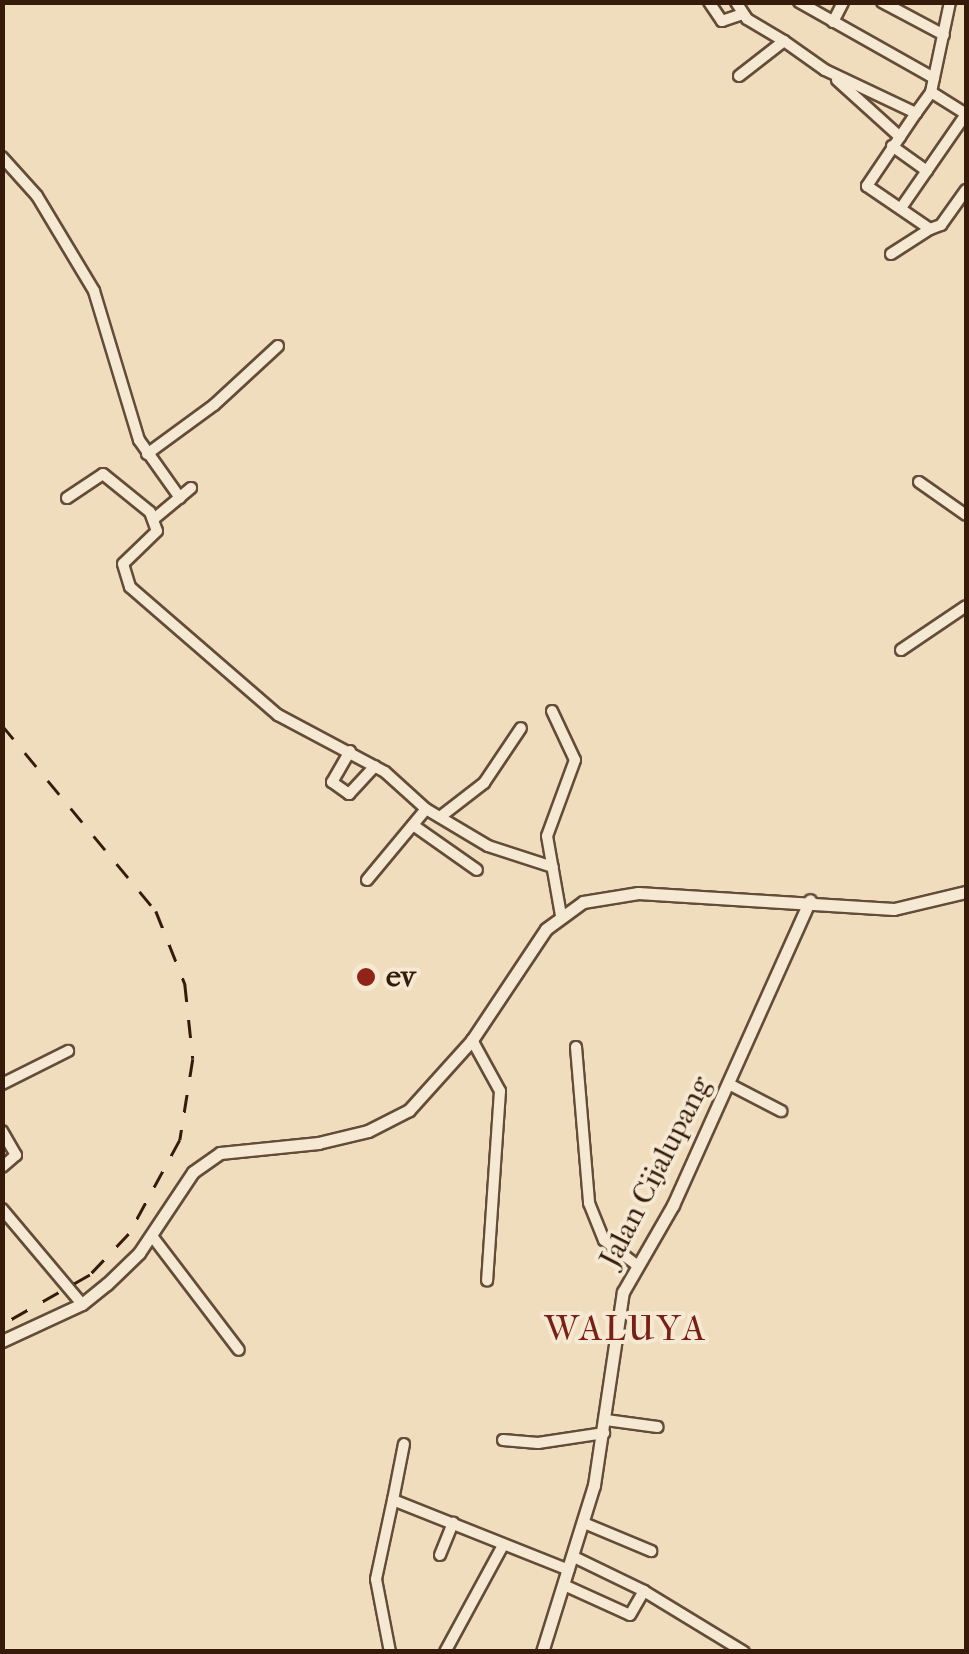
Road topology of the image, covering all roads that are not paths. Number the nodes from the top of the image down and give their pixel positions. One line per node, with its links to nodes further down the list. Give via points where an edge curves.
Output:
1 (708, 2): 7 (street, via 722,21)
2 (736, 2): 7 (street)
3 (799, 2): 8 (street)
4 (843, 2): 8 (street)
5 (882, 2): 9 (street)
6 (950, 2): 9 (street)
7 (742, 14): 10 (street)
8 (833, 22): 13 (street)
9 (944, 35): 13 (street)
10 (784, 41): 11 (street); 12 (street)
11 (826, 70): 15 (street); 17 (street)
12 (739, 76)
13 (934, 78): 14 (street)
14 (932, 92): 15 (street); 16 (street)
15 (916, 114): 17 (street)
16 (966, 114): 19 (street)
17 (896, 141): 19 (street); 21 (street, via 867,186)
18 (2, 158): 25 (street, via 37,196 94,292)
19 (926, 170): 21 (street)
20 (966, 190): 22 (street, via 941,226)
21 (901, 208): 22 (street)
22 (930, 229): 23 (street)
23 (891, 254)
24 (278, 346): 25 (street, via 214,406)
25 (147, 454): 29 (street)
26 (919, 482): 30 (street)
27 (191, 488): 29 (street)
28 (67, 498): 31 (street, via 103,474)
29 (180, 498): 31 (street)
30 (966, 515)
31 (155, 518): 36 (street, via 157,531 123,564 130,587 278,715)
32 (966, 606): 33 (street)
33 (900, 650)
34 (552, 711): 41 (street, via 574,760 548,831)
35 (521, 728): 39 (street, via 484,783)
36 (350, 751): 37 (street); 37 (street, via 332,782 349,794)
37 (375, 766): 38 (street)
38 (426, 809): 39 (street); 40 (street)
39 (440, 817): 41 (street, via 488,846)
40 (413, 825): 42 (street); 43 (street)
41 (552, 867): 46 (street)
42 (477, 870)
43 (367, 880)
44 (966, 892): 45 (street, via 894,909)
45 (810, 900): 46 (street, via 638,893 594,899); 51 (street, Jalan Cijalupang)
46 (562, 915): 47 (street)
47 (472, 1040): 56 (street, via 400,1117 318,1142 220,1153 193,1172); 58 (street, via 500,1091)
48 (576, 1047): 57 (street, via 589,1204 604,1240)
49 (68, 1051): 50 (street)
50 (2, 1084)
51 (729, 1084): 52 (street); 57 (street, Jalan Cijalupang)
52 (782, 1111)
53 (2, 1130): 54 (street, via 16,1156)
54 (2, 1167)
55 (2, 1208): 59 (street)
56 (152, 1236): 59 (street, via 111,1290); 61 (street)
57 (638, 1266): 62 (street, Jalan Cijalupang, via 614,1330)
58 (487, 1281)
59 (82, 1304): 60 (street)
60 (2, 1341)
61 (239, 1350)
62 (605, 1427): 63 (street); 64 (street, via 538,1443); 68 (street, Jalan Cijalupang)
63 (658, 1427)
64 (503, 1440)
65 (404, 1444): 66 (street)
66 (393, 1500): 67 (street); 75 (street, via 376,1579)
67 (453, 1522): 69 (street); 71 (street)
68 (584, 1523): 70 (street); 72 (street, Jalan Cijalupang)
69 (503, 1545): 72 (street); 76 (street)
70 (651, 1552)
71 (440, 1554)
72 (571, 1563): 73 (street, Jalan Cijalupang); 74 (street)
73 (564, 1585): 74 (street, via 630,1615); 77 (street, Jalan Cijalupang)
74 (644, 1591): 78 (street)
75 (390, 1652)
76 (445, 1652)
77 (542, 1652)
78 (744, 1652)

